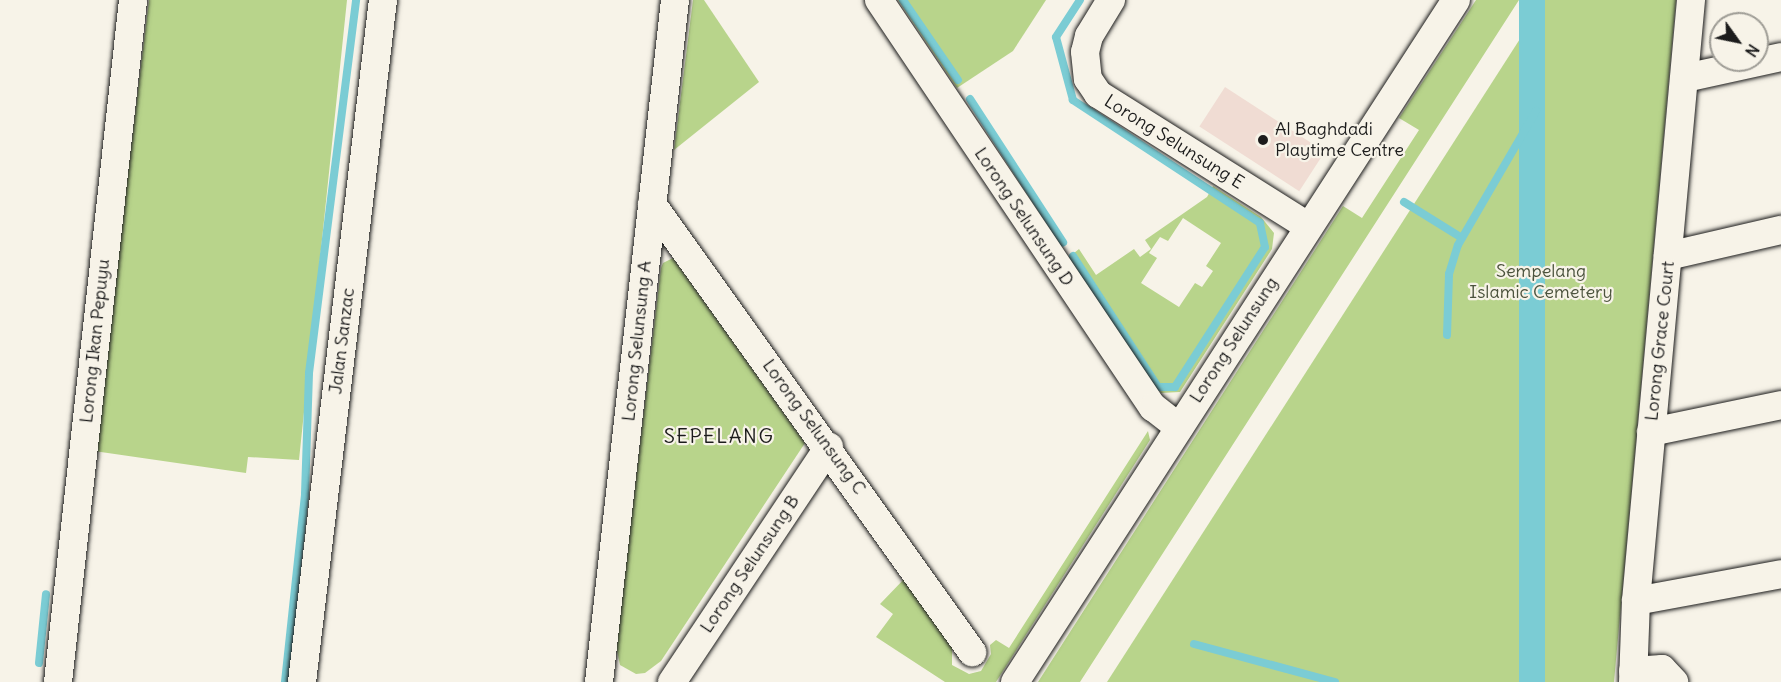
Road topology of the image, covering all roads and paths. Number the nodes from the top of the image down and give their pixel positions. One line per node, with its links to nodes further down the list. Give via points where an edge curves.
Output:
1 (133, 0): 23 (street, Lorong Ikan Pepuyu)
2 (383, 0): 24 (street, Jalan Sanzac)
3 (675, 0): 10 (street, Lorong Selunsung A)
4 (879, 0): 15 (street, Lorong Selunsung D, via 1153,407)
5 (1111, 0): 11 (street, Lorong Selunsung E, via 1089,36 1085,52 1088,79 1098,94)
6 (1456, 0): 11 (street, Lorong Selunsung)
7 (1691, 0): 9 (street, Lorong Grace Court)
8 (1781, 57): 9 (street)
9 (1685, 78): 13 (street, Lorong Grace Court)
10 (652, 204): 17 (street, Lorong Selunsung C); 21 (street, Lorong Selunsung A)
11 (1308, 226): 15 (street, Lorong Selunsung)
12 (1781, 230): 13 (street)
13 (1668, 255): 16 (street, Lorong Grace Court)
14 (1781, 405): 16 (street)
15 (1179, 427): 26 (street, Lorong Selunsung)
16 (1651, 432): 19 (street, Lorong Grace Court)
17 (829, 447): 20 (street, Lorong Selunsung C); 25 (street, Lorong Selunsung B)
18 (1781, 574): 19 (street)
19 (1636, 601): 22 (street, Lorong Grace Court)
20 (972, 652)
21 (607, 675)
22 (1633, 676): 27 (street, via 1662,669)
23 (58, 682)
24 (302, 682)
25 (672, 682)
26 (1015, 682)
27 (1674, 682)

